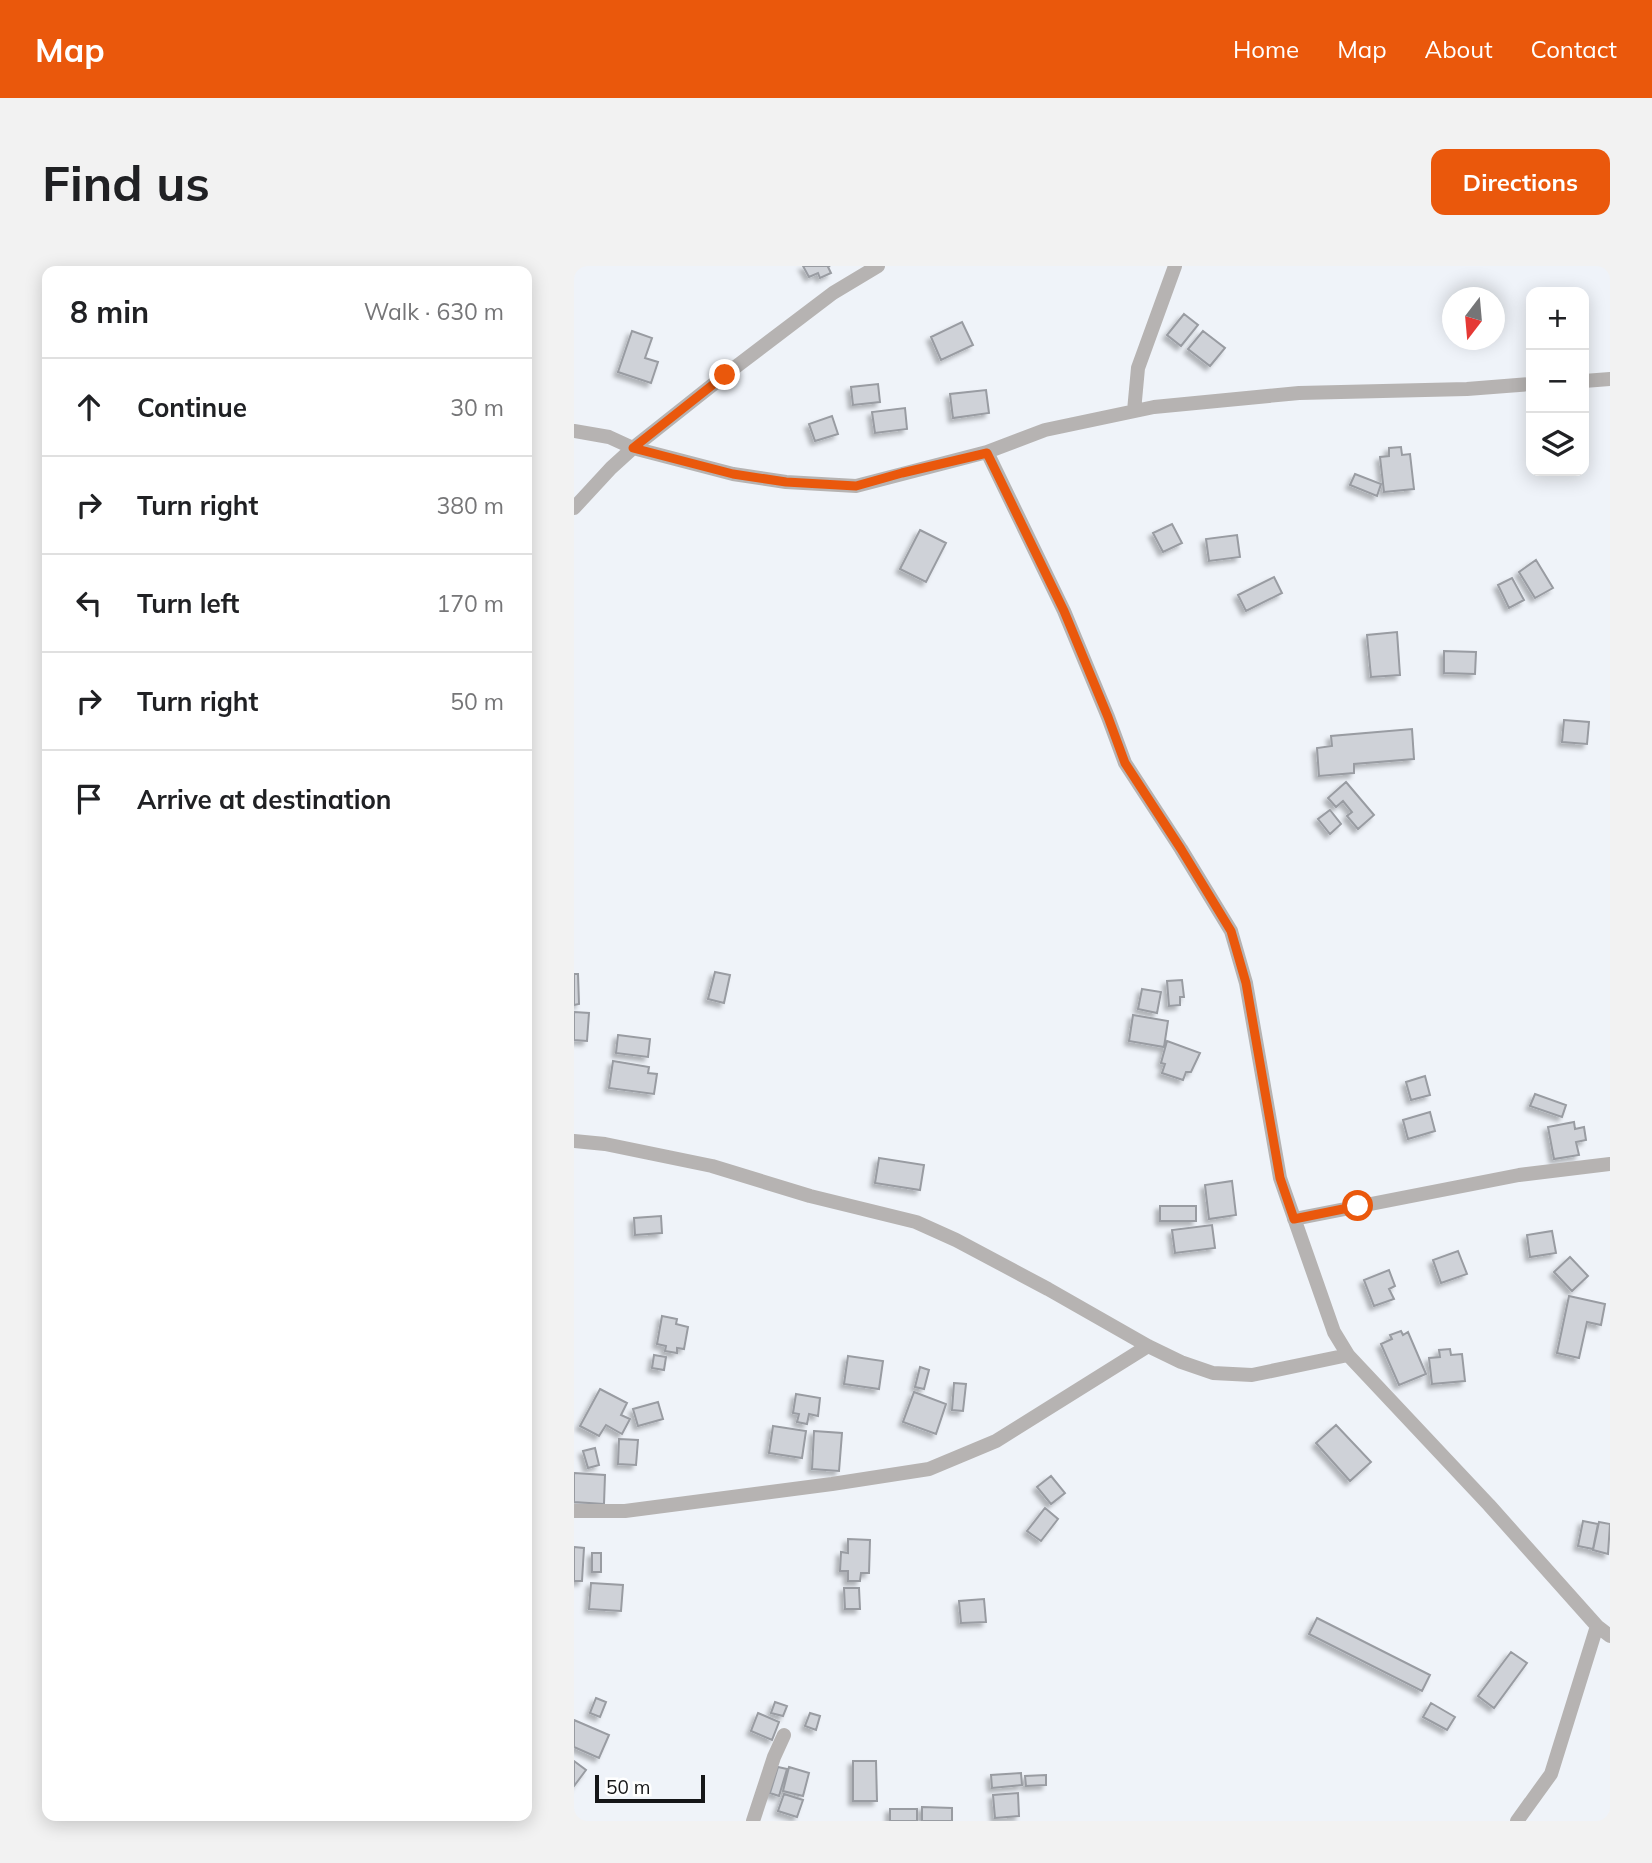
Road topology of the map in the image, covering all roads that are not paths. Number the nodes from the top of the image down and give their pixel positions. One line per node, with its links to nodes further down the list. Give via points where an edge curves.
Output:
1 (878, 266): 8 (street, via 823,302)
2 (1175, 266): 6 (street, via 1138,368)
3 (1610, 379): 4 (street)
4 (1589, 381)
5 (1526, 384): 6 (street, via 1299,393)
6 (1134, 411): 9 (street, via 1045,430)
7 (574, 431): 8 (street, via 609,437)
8 (633, 448): 9 (street, via 733,474 856,486); 10 (street)
9 (987, 453): 13 (street, via 1064,611 1125,763 1231,931 1246,983 1280,1178)
10 (574, 508)
11 (574, 1141): 14 (street, via 712,1166 916,1222)
12 (1610, 1164): 13 (street, via 1519,1175)
13 (1294, 1219): 15 (street, via 1334,1332)
14 (1148, 1346): 15 (street, via 1213,1373 1252,1375); 16 (street, via 996,1441 929,1469 625,1511)
15 (1348, 1355): 17 (street)
16 (574, 1511)
17 (1597, 1626): 18 (street); 21 (street, via 1551,1774)
18 (1610, 1636)
19 (784, 1735): 20 (street)
20 (753, 1821)
21 (1517, 1821)

